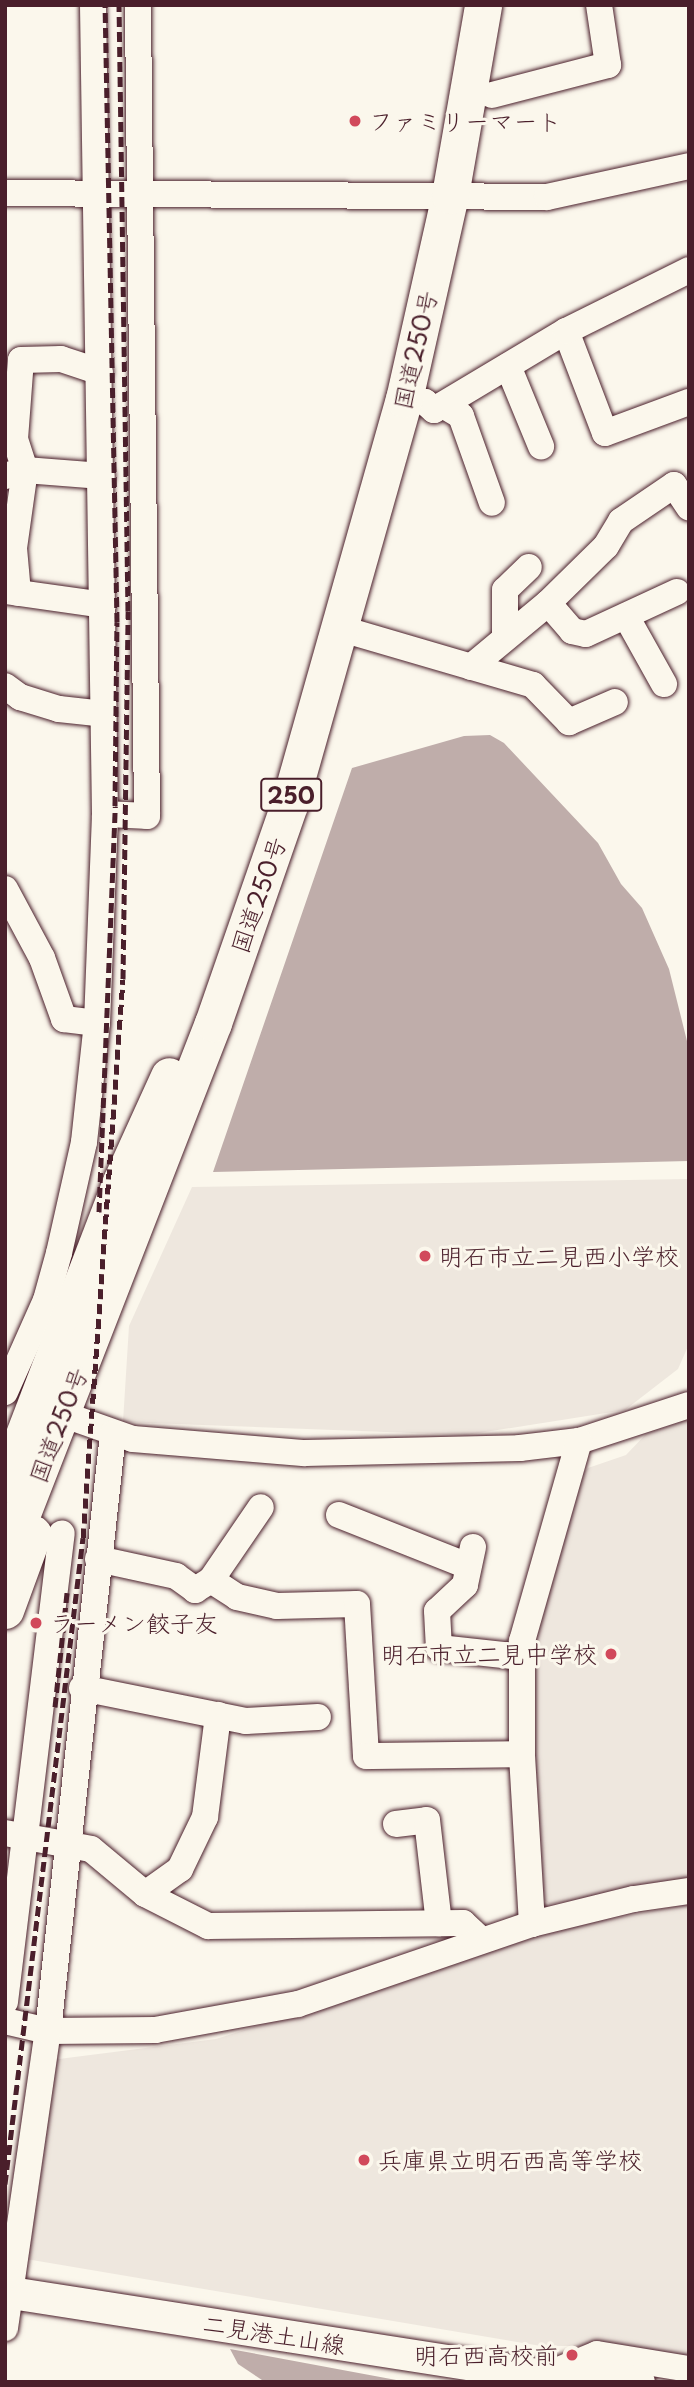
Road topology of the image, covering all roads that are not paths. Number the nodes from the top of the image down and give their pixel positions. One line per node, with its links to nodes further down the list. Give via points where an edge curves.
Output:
1 (93, 5): 9 (street)
2 (138, 5): 10 (street)
3 (461, 5): 11 (highway, 国道250号 / 250)
4 (483, 5): 11 (highway, 国道250号 / 250)
5 (599, 5): 6 (street, via 608,65)
6 (492, 95)
7 (689, 166): 11 (street, via 547,197)
8 (5, 193): 9 (street)
9 (98, 194): 10 (street); 15 (street)
10 (142, 194): 11 (street); 37 (street, via 146,816)
11 (439, 196): 16 (highway, 国道250号 / 250); 40 (highway, 国道250号 / 250, via 275,790 197,1016)
12 (689, 270): 13 (street)
13 (566, 331): 14 (street); 17 (street, via 599,435)
14 (508, 366): 18 (street); 19 (street)
15 (100, 372): 20 (street, via 61,359 21,360); 21 (street)
16 (404, 400): 18 (street, via 425,402 434,410); 30 (highway, 国道250号 / 250)
17 (689, 402)
18 (443, 405): 22 (street, via 461,416)
19 (541, 446)
20 (15, 473): 21 (street); 25 (street)
21 (102, 476): 28 (street)
22 (492, 503)
23 (689, 507): 27 (street, via 674,485 621,521 606,547)
24 (529, 567): 31 (street, via 505,590)
25 (11, 592): 28 (street)
26 (677, 592): 29 (street)
27 (548, 603): 29 (street, via 572,631 586,634); 31 (street)
28 (103, 605): 36 (street)
29 (626, 616): 33 (street)
30 (342, 629): 32 (street); 40 (highway, 国道250号 / 250, via 289,805 218,1010)
31 (505, 638): 32 (street)
32 (471, 667): 35 (street, via 533,685 569,722)
33 (664, 684)
34 (5, 686): 36 (street, via 20,697 59,709)
35 (615, 702)
36 (104, 714): 37 (street)
37 (105, 814): 39 (street)
38 (5, 889): 39 (street, via 42,958 64,1019)
39 (97, 1023): 40 (street, via 84,1142)
40 (24, 1391): 42 (street); 44 (highway, 250); 45 (highway, 国道250号 / 250); 46 (highway, 国道250号 / 250)
41 (689, 1405): 43 (street)
42 (113, 1434): 43 (street, via 305,1453 520,1448); 50 (street)
43 (579, 1441): 54 (street, via 522,1641)
44 (5, 1444)
45 (40, 1473): 49 (highway, 250); 51 (highway, 国道250号 / 250)
46 (5, 1484)
47 (261, 1507): 52 (street)
48 (339, 1515): 54 (street, via 470,1556 465,1585 438,1611 439,1648)
49 (49, 1528): 50 (street); 53 (highway, 250); 60 (street)
50 (99, 1548): 52 (street, via 176,1576 195,1590); 55 (street)
51 (5, 1557)
52 (211, 1580): 58 (street, via 237,1597 277,1606 357,1604 366,1756)
53 (5, 1610)
54 (522, 1657): 58 (street)
55 (82, 1688): 56 (street); 61 (street)
56 (218, 1715): 57 (street, via 246,1721); 63 (street, via 205,1816 180,1869)
57 (318, 1717)
58 (522, 1754): 65 (street)
59 (396, 1824): 64 (street, via 427,1820)
60 (16, 1835): 61 (street); 67 (street)
61 (66, 1844): 63 (street, via 92,1849); 69 (street)
62 (689, 1891): 65 (street)
63 (145, 1894): 64 (street, via 208,1926)
64 (439, 1923): 66 (street, via 463,1923)
65 (532, 1924): 66 (street)
66 (481, 1940): 69 (street, via 298,2004 155,2029)
67 (5, 2002)
68 (5, 2021): 69 (street)
69 (48, 2031): 70 (street)
70 (8, 2292): 71 (street); 73 (main road, 二見港土山線)
71 (5, 2328)
72 (689, 2369): 73 (street, via 597,2354)
73 (551, 2380): 74 (main road, 二見港土山線)
74 (639, 2382)

